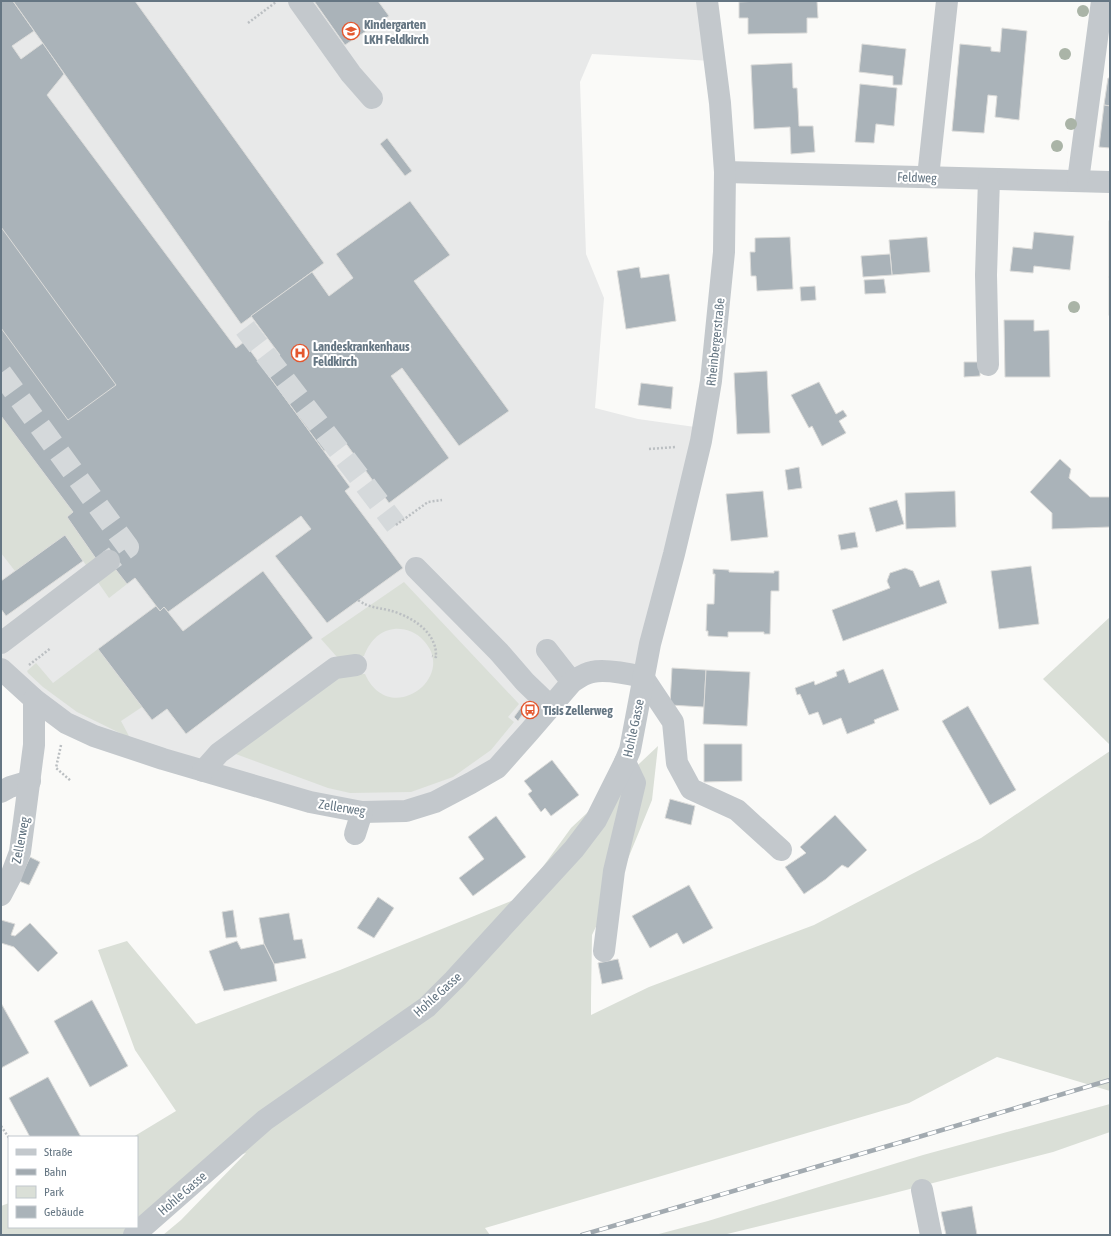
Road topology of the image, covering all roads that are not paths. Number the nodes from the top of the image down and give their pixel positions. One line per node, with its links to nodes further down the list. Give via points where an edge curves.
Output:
1 (298, 1): 5 (street, via 351,74)
2 (707, 1): 6 (street, Rheinbergerstraße, via 720,103)
3 (947, 1): 7 (street)
4 (1102, 1): 9 (street)
5 (372, 98)
6 (725, 172): 7 (street, Feldweg); 18 (street, Rheinbergerstraße, via 724,252 711,382 701,441)
7 (928, 177): 8 (street, Feldweg)
8 (989, 179): 9 (street, Feldweg); 11 (street, via 986,275)
9 (1078, 181): 10 (street, Feldweg)
10 (1110, 182)
11 (988, 365)
12 (109, 561): 14 (street)
13 (416, 568): 21 (street)
14 (1, 643)
15 (547, 650): 19 (street)
16 (356, 665): 23 (street, via 335,668 219,753)
17 (1, 669): 20 (street, Zellerweg)
18 (643, 677): 19 (street, Zellerweg, via 619,672 593,671); 22 (street, Hohle Gasse); 28 (street, via 673,722 677,763 692,789 737,810)
19 (572, 682): 21 (street, Zellerweg)
20 (34, 699): 23 (street, Zellerweg, via 66,723 94,736); 24 (street, Zellerweg, via 34,745)
21 (551, 707): 26 (street, Zellerweg, via 497,768 471,783 435,802 406,811)
22 (625, 762): 30 (street, via 635,783 614,871); 32 (street, Hohle Gasse, via 596,820 574,849 427,1007 265,1120)
23 (203, 771): 26 (street, Zellerweg, via 310,802)
24 (30, 782): 25 (street); 29 (street, Zellerweg, via 20,852)
25 (1, 792)
26 (362, 812): 27 (street)
27 (355, 834)
28 (781, 850)
29 (1, 895)
30 (604, 951)
31 (922, 1190): 33 (street)
32 (134, 1235)
33 (931, 1235)

